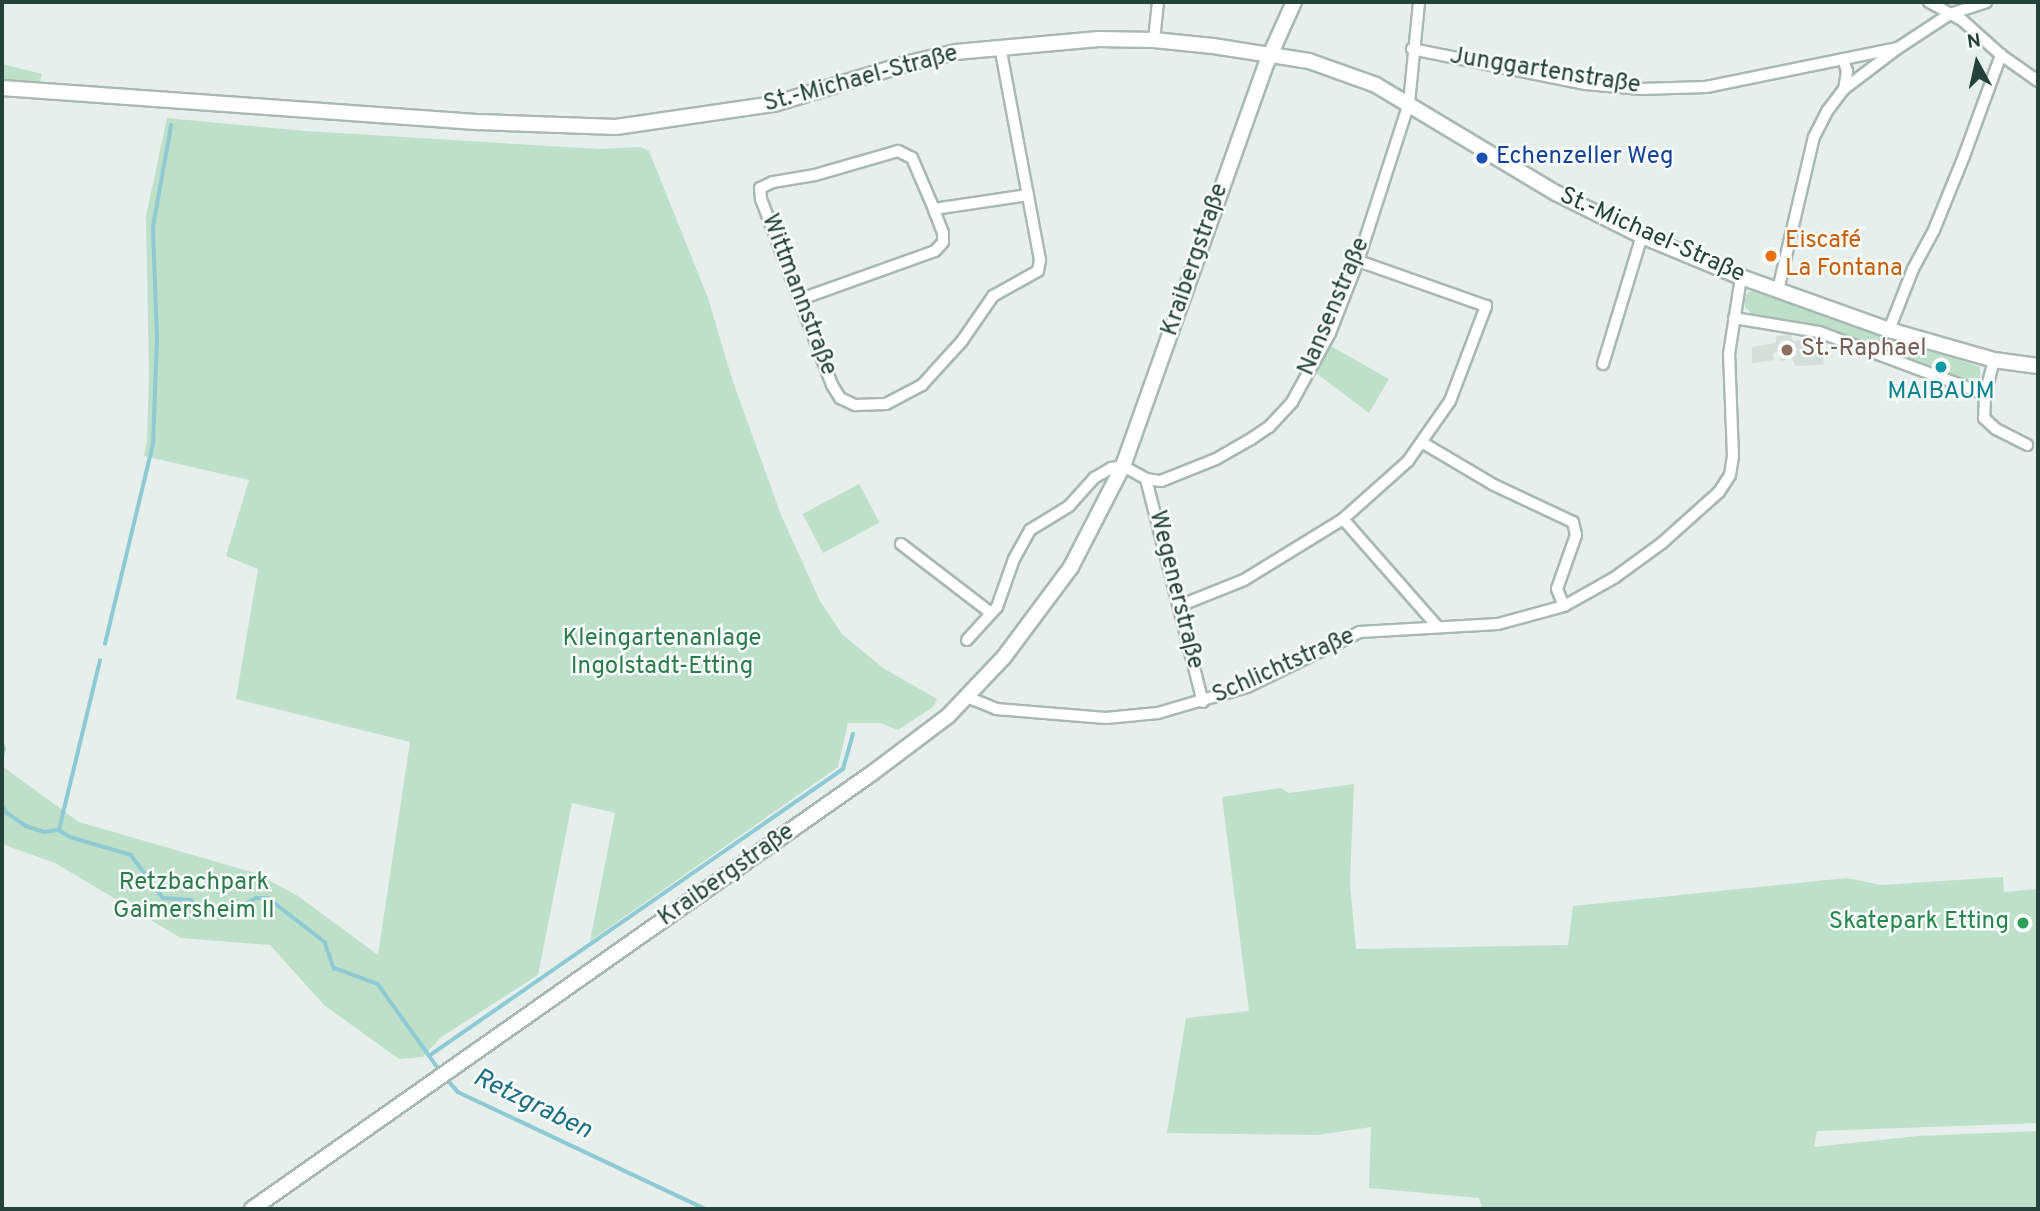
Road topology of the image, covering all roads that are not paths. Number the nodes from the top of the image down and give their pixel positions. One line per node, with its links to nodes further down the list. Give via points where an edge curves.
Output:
1 (1158, 2): 7 (street)
2 (1294, 2): 11 (street, Kraibergstraße)
3 (1419, 2): 10 (street)
4 (1930, 2): 6 (street)
5 (1986, 2): 6 (street)
6 (1950, 14): 9 (street); 12 (street)
7 (1154, 40): 8 (street, St.-Michael-Straße, via 1098,39); 11 (street, St.-Michael-Straße)
8 (1000, 47): 15 (street, St.-Michael-Straße, via 909,63 752,109 586,128); 18 (street)
9 (1898, 48): 13 (street, Junggartenstraße); 16 (street)
10 (1412, 49): 13 (street, Junggartenstraße, via 1586,84 1641,89 1706,87); 17 (street)
11 (1269, 55): 17 (street, St.-Michael-Straße, via 1347,73); 33 (street, Kraibergstraße)
12 (2001, 55): 14 (street); 26 (street, via 1934,230)
13 (1843, 59): 16 (street, via 1847,71)
14 (2038, 81)
15 (2, 89)
16 (1844, 89): 23 (street, via 1814,136)
17 (1409, 103): 20 (street, St.-Michael-Straße, via 1520,173); 21 (street, Nansenstraße)
18 (1028, 195): 19 (street); 24 (street, Wittmannstraße, via 1038,271 993,296 962,341 922,385 905,396 870,407 855,405 836,392)
19 (934, 209): 24 (street, via 943,242 934,251); 24 (street, Wittmannstraße, via 912,158 898,151 760,188)
20 (1642, 236): 22 (street, St.-Michael-Straße); 28 (street)
21 (1358, 261): 31 (street, via 1486,306 1450,401); 34 (street, Nansenstraße, via 1315,363 1292,402 1269,427 1216,458 1161,481)
22 (1741, 277): 23 (street, St.-Michael-Straße); 25 (street, Schlichtstraße)
23 (1777, 290): 26 (street, St.-Michael-Straße)
24 (801, 299)
25 (1734, 317): 30 (street, St.-Michael-Straße, via 1819,331); 38 (street, Schlichtstraße, via 1729,354 1730,475 1718,492 1661,543 1614,578)
26 (1889, 330): 27 (street, St.-Michael-Straße)
27 (1994, 360): 29 (street, St.-Michael-Straße); 30 (street)
28 (1603, 364)
29 (2038, 366)
30 (1985, 394): 32 (street, via 1984,418)
31 (1423, 443): 35 (street); 38 (street, via 1494,485 1573,522 1576,535 1557,589)
32 (2027, 445)
33 (1123, 466): 34 (street); 39 (street, via 1094,478 1069,506 1030,530); 42 (street, Kraibergstraße, via 1071,567 1026,631)
34 (1146, 479): 37 (street, Wegenerstraße)
35 (1343, 519): 37 (street, via 1244,580); 40 (street)
36 (901, 544): 39 (street)
37 (1179, 606): 43 (street, Wegenerstraße)
38 (1564, 606): 40 (street, Schlichtstraße, via 1498,624)
39 (991, 613): 41 (street)
40 (1438, 627): 43 (street, Schlichtstraße, via 1360,632 1247,687)
41 (967, 640)
42 (967, 697): 43 (street, Schlichtstraße, via 996,709 1106,718 1158,713); 44 (street, Kraibergstraße, via 872,774)
43 (1203, 702)
44 (252, 1209)

